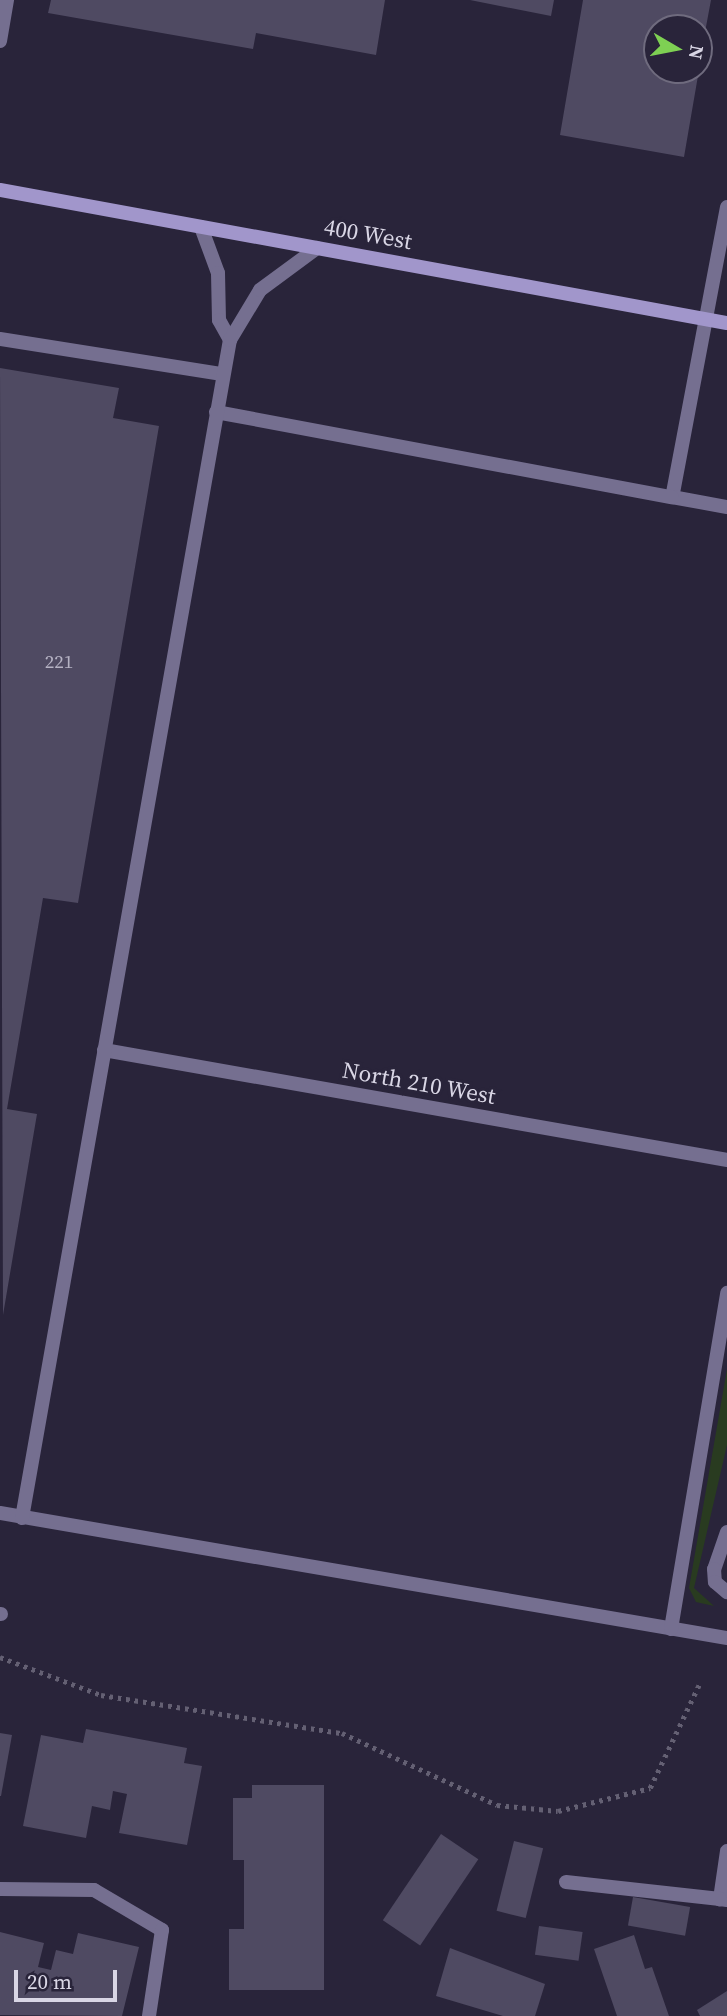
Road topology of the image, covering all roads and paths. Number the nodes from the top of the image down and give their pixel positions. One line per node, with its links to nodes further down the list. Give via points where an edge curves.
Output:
1 (4, 6): 2 (street)
2 (0, 41)
3 (0, 190): 5 (main road, 400 West)
4 (727, 207): 7 (street)
5 (201, 227): 6 (main road, 400 West); 10 (street, via 218,273 219,320)
6 (317, 248): 7 (main road, 400 West); 10 (street, via 260,290)
7 (704, 319): 8 (main road, 400 West); 13 (street)
8 (727, 323)
9 (0, 339): 11 (street)
10 (230, 340): 11 (street)
11 (222, 374): 12 (street)
12 (216, 412): 13 (street); 15 (street)
13 (672, 497): 14 (street)
14 (727, 507)
15 (104, 1050): 16 (street, North 210 West); 19 (street)
16 (727, 1160)
17 (727, 1293): 22 (street)
18 (0, 1513): 19 (street)
19 (22, 1518): 22 (street)
20 (727, 1532): 21 (street, via 714,1569 715,1582)
21 (727, 1592)
22 (671, 1629): 23 (street)
23 (727, 1638)
24 (0, 1657): 25 (path, via 101,1695 342,1732 497,1805 558,1811 650,1788)
25 (699, 1685)
26 (727, 1852): 29 (street)
27 (566, 1882): 29 (street)
28 (0, 1889): 30 (street, via 94,1890 162,1930)
29 (724, 1899)
30 (149, 2016)

